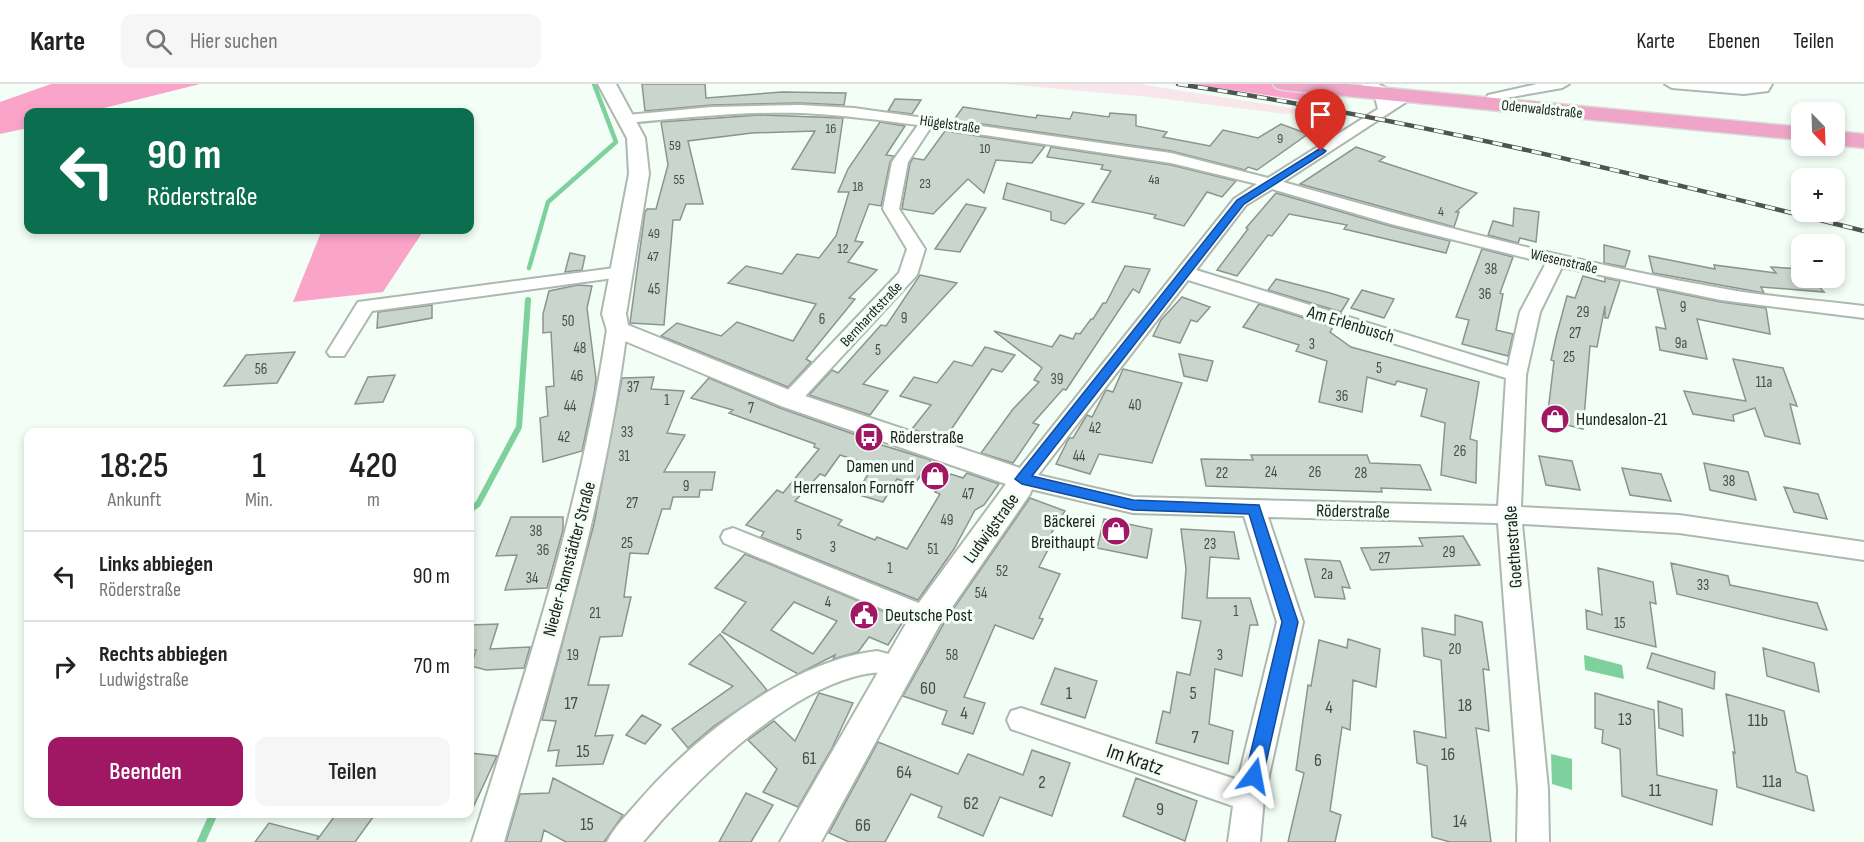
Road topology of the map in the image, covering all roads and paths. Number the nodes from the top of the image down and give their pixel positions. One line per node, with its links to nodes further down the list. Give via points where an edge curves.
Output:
1 (607, 84): 8 (street, Nieder-Ramstädter Straße)
2 (1283, 84): 6 (main road, Odenwaldstraße)
3 (1562, 84): 7 (street, via 1502,94 1493,98)
4 (1672, 84): 5 (street, via 1744,90 1763,88)
5 (1765, 84)
6 (1384, 95): 7 (main road, Odenwaldstraße); 13 (street, Ludwigstraße)
7 (1491, 104): 10 (main road, Odenwaldstraße)
8 (627, 119): 9 (street, Hügelstraße, via 712,111 800,110); 15 (street, Nieder-Ramstädter Straße, via 636,138 639,174)
9 (928, 121): 13 (street, Hügelstraße, via 1161,157); 21 (street, Bernhardtstraße, via 900,162 891,209 916,249 908,275)
10 (1791, 133)
11 (1845, 139): 12 (main road)
12 (1864, 141)
13 (1270, 183): 14 (street, Wiesenstraße); 16 (street, Ludwigstraße, via 1240,202)
14 (1556, 260): 17 (street, Wiesenstraße, via 1721,294); 20 (street, Goethestraße, via 1530,312)
15 (622, 272): 18 (street, Nieder-Ramstädter Straße, via 614,314); 19 (street, via 365,306)
16 (1185, 273): 20 (street, Am Erlenbusch); 22 (street, Ludwigstraße)
17 (1864, 312)
18 (617, 329): 21 (street, Röderstraße); 31 (street, Nieder-Ramstädter Straße, via 575,548)
19 (337, 352)
20 (1516, 375): 24 (street, Goethestraße)
21 (790, 400): 22 (street, Röderstraße)
22 (1022, 479): 23 (street, Röderstraße, via 1133,505); 27 (street, Ludwigstraße, via 1020,488)
23 (1254, 509): 24 (street, Röderstraße); 30 (street, via 1290,622)
24 (1509, 515): 26 (street, Röderstraße, via 1679,524); 35 (street, Goethestraße, via 1533,789)
25 (733, 537): 27 (street)
26 (1864, 551)
27 (927, 617): 28 (street, Ludwigstraße)
28 (897, 668): 32 (street, via 876,661 848,667 779,702 723,741 672,785); 33 (street, Ludwigstraße)
29 (1021, 720): 30 (street, Im Kratz)
30 (1249, 798): 34 (street)
31 (488, 842)
32 (623, 842)
33 (800, 842)
34 (1244, 842)
35 (1533, 842)

